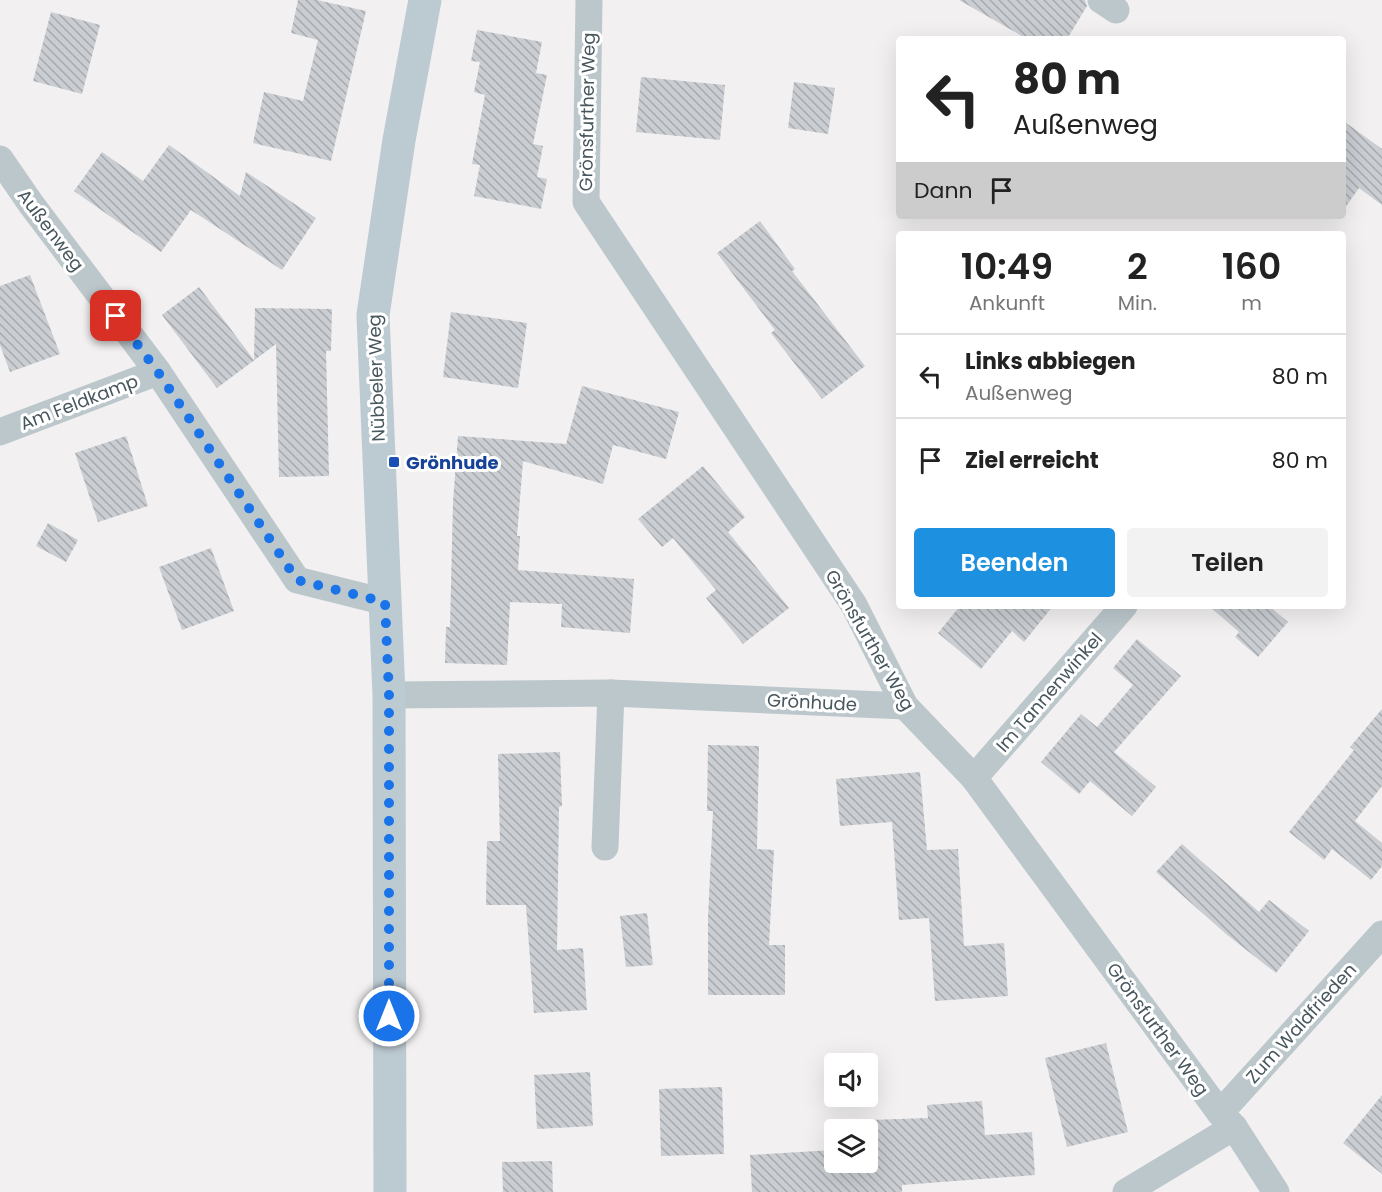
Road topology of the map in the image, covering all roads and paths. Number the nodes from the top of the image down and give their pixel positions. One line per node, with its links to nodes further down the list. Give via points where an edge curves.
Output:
1 (425, 0): 6 (street, Nübbeler Weg, via 373,315)
2 (589, 0): 10 (street, Grönsfurther Weg, via 586,202 854,605)
3 (0, 159): 4 (street, Außenweg)
4 (158, 372): 5 (street, Am Feldkamp); 6 (street, Außenweg, via 297,580)
5 (0, 432)
6 (385, 602): 9 (street, Nübbeler Weg)
7 (1121, 609): 11 (street, Im Tannenwinkel)
8 (611, 693): 9 (street, Grönhude); 10 (street, Grönhude); 12 (street)
9 (389, 695): 15 (street, Nübbeler Weg)
10 (904, 706): 11 (street, Grönsfurther Weg)
11 (974, 778): 14 (street, Grönsfurther Weg)
12 (605, 847)
13 (1382, 934): 14 (street, Zum Waldfrieden)
14 (1227, 1120): 16 (street, Zum Waldfrieden); 17 (street, Grönsfurther Weg)
15 (390, 1192)
16 (1125, 1192)
17 (1276, 1192)

